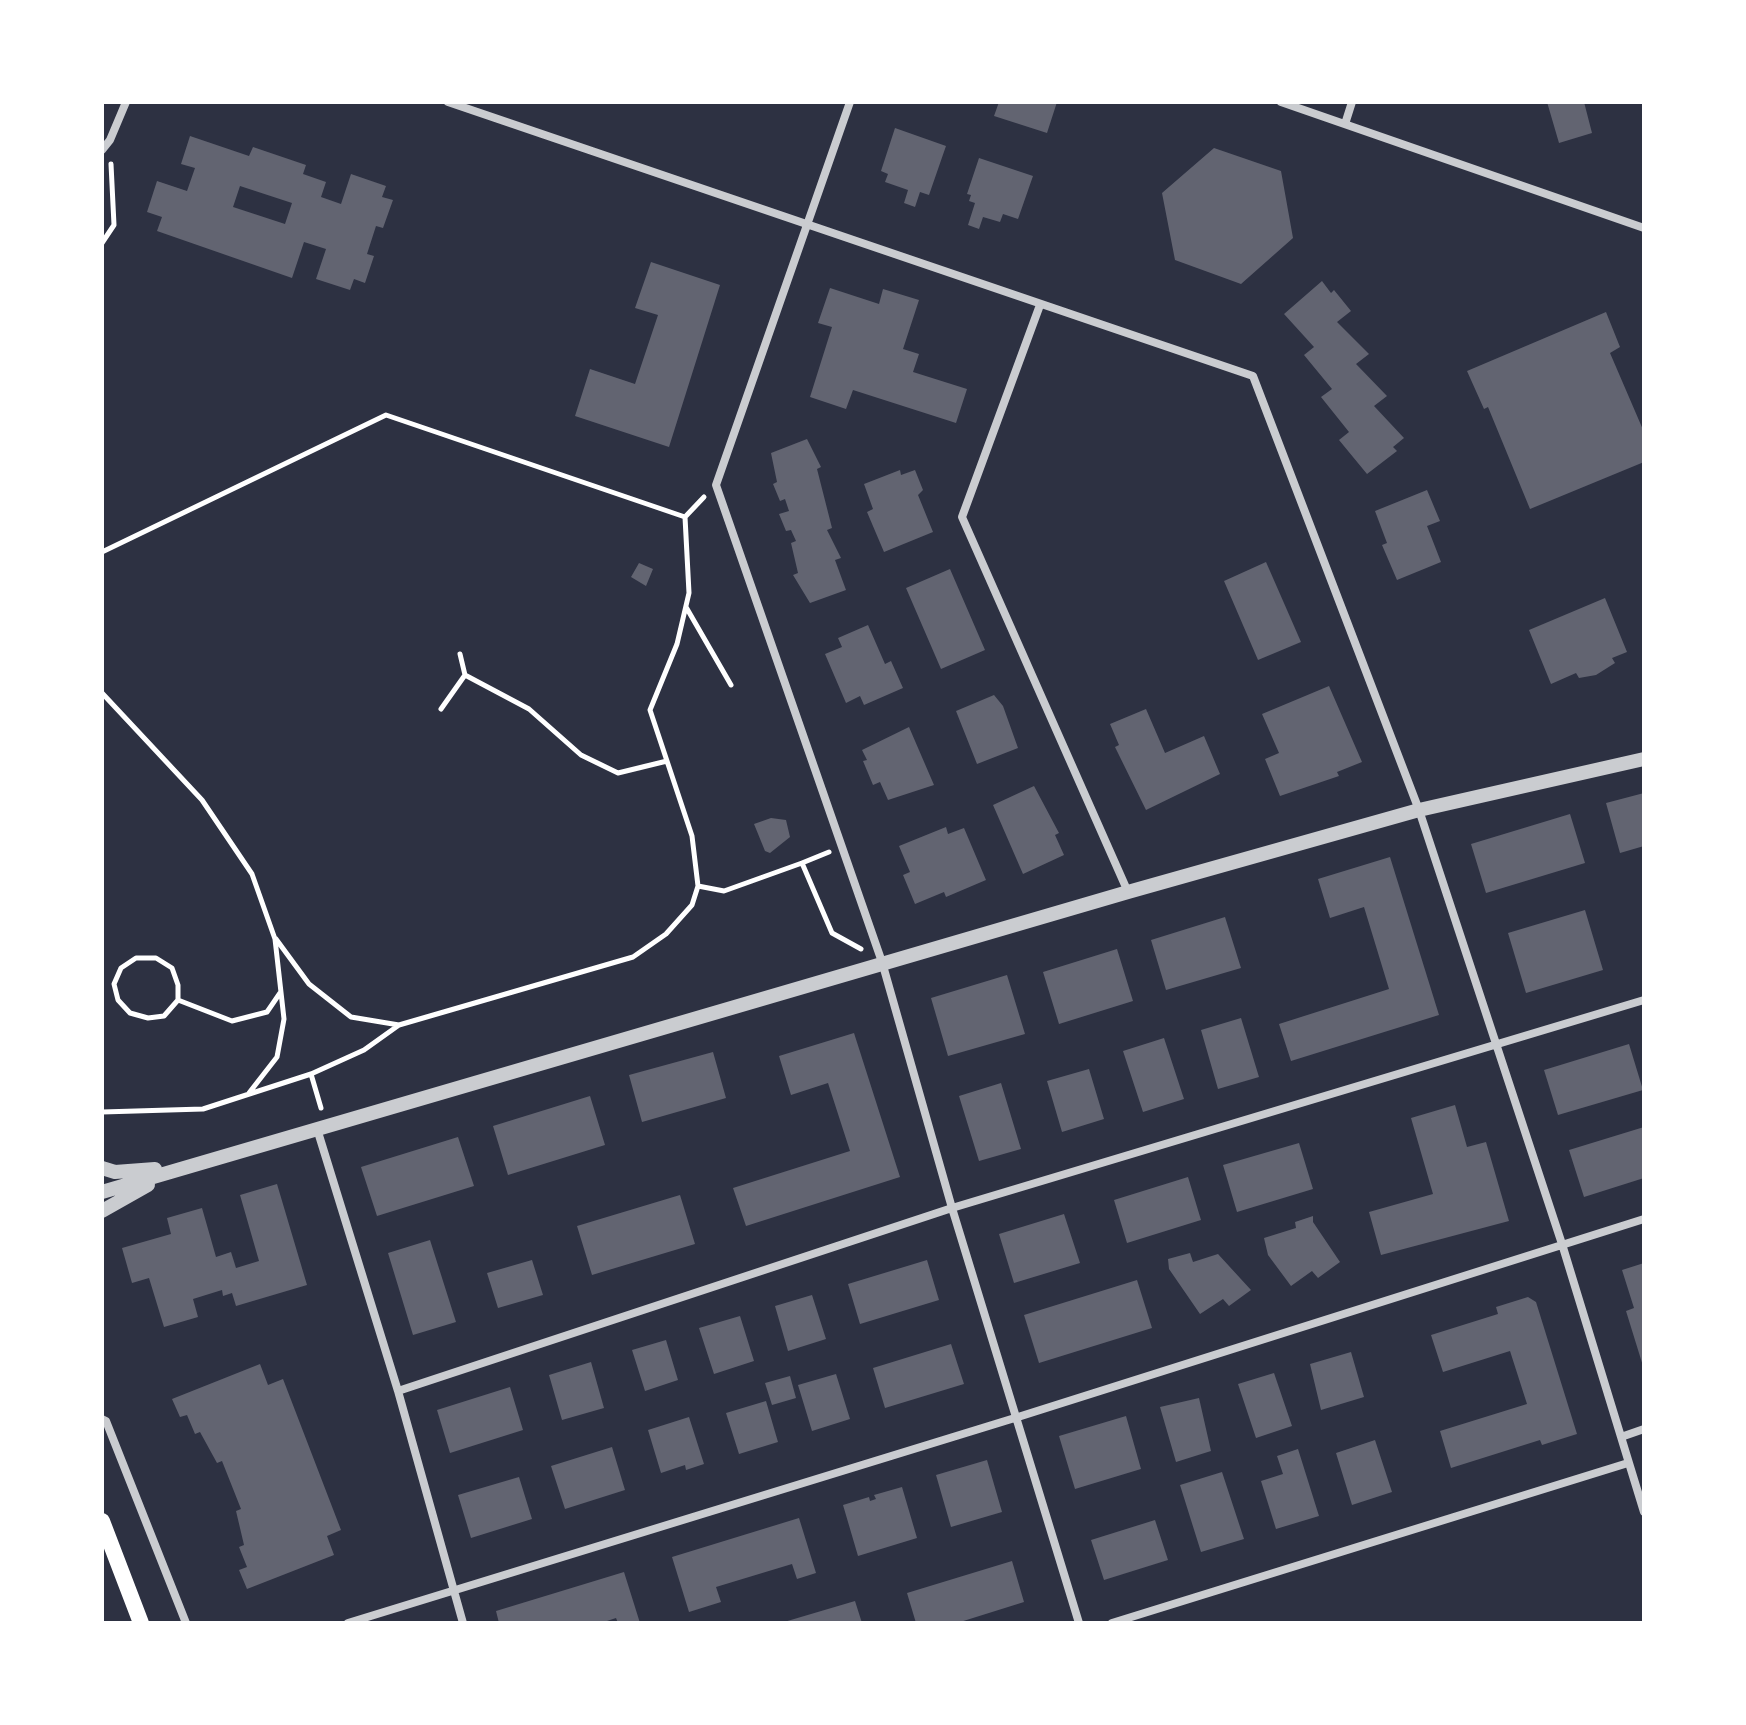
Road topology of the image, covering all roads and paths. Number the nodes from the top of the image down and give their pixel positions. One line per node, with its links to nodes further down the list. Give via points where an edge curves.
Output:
1 (126, 102): 7 (street)
2 (448, 102): 9 (street)
3 (850, 102): 9 (street)
4 (1281, 102): 6 (street)
5 (1352, 102): 6 (street)
6 (1345, 124): 10 (street)
7 (110, 140): 8 (street); 11 (path, via 114,225)
8 (102, 150)
9 (808, 226): 12 (street); 13 (street)
10 (1644, 228)
11 (102, 243)
12 (1040, 305): 24 (street, via 1253,376); 28 (street, via 962,517)
13 (716, 485): 14 (path); 25 (street)
14 (685, 517): 15 (path, via 386,415); 16 (path)
15 (102, 552)
16 (686, 607): 19 (path); 23 (path, via 650,710)
17 (460, 654): 18 (path)
18 (465, 675): 21 (path); 23 (path, via 529,709 581,755 618,773)
19 (731, 685)
20 (102, 693): 29 (path, via 202,800 252,874)
21 (441, 709)
22 (1644, 759): 24 (street)
23 (667, 761): 27 (path, via 692,836)
24 (1419, 810): 28 (street); 35 (street)
25 (841, 847): 26 (path); 30 (street)
26 (802, 863): 27 (path, via 724,891); 30 (path, via 832,933)
27 (698, 886): 34 (path, via 692,905 666,934 633,957)
28 (1128, 892): 30 (street)
29 (275, 939): 31 (path); 34 (path, via 309,984 351,1017)
30 (882, 962): 39 (street); 43 (street)
31 (281, 992): 32 (path, via 267,1012 232,1021); 37 (path, via 284,1019 277,1057)
32 (178, 1000): 32 (path, via 172,968 156,958 136,958 121,968 114,984 118,1000 130,1013 148,1018 164,1016)
33 (1644, 1000): 35 (street)
34 (399, 1025): 36 (path, via 364,1050)
35 (1498, 1045): 43 (street); 46 (street)
36 (311, 1074): 37 (path); 39 (path)
37 (248, 1093): 38 (path, via 203,1109)
38 (102, 1112)
39 (323, 1130): 41 (street); 47 (street)
40 (102, 1168): 41 (street)
41 (180, 1168): 42 (street); 44 (street)
42 (102, 1192)
43 (952, 1208): 47 (street); 48 (street)
44 (102, 1211)
45 (1644, 1219): 46 (street)
46 (1562, 1244): 48 (street); 51 (street)
47 (398, 1391): 55 (street)
48 (1018, 1417): 55 (street); 60 (street)
49 (102, 1419): 57 (street)
50 (1644, 1429): 51 (street)
51 (1621, 1437): 52 (street)
52 (1628, 1463): 53 (street); 61 (street)
53 (1644, 1512)
54 (102, 1521): 56 (main road)
55 (454, 1592): 58 (street); 59 (street)
56 (141, 1623)
57 (186, 1623)
58 (348, 1623)
59 (463, 1623)
60 (1079, 1623)
61 (1112, 1623)

